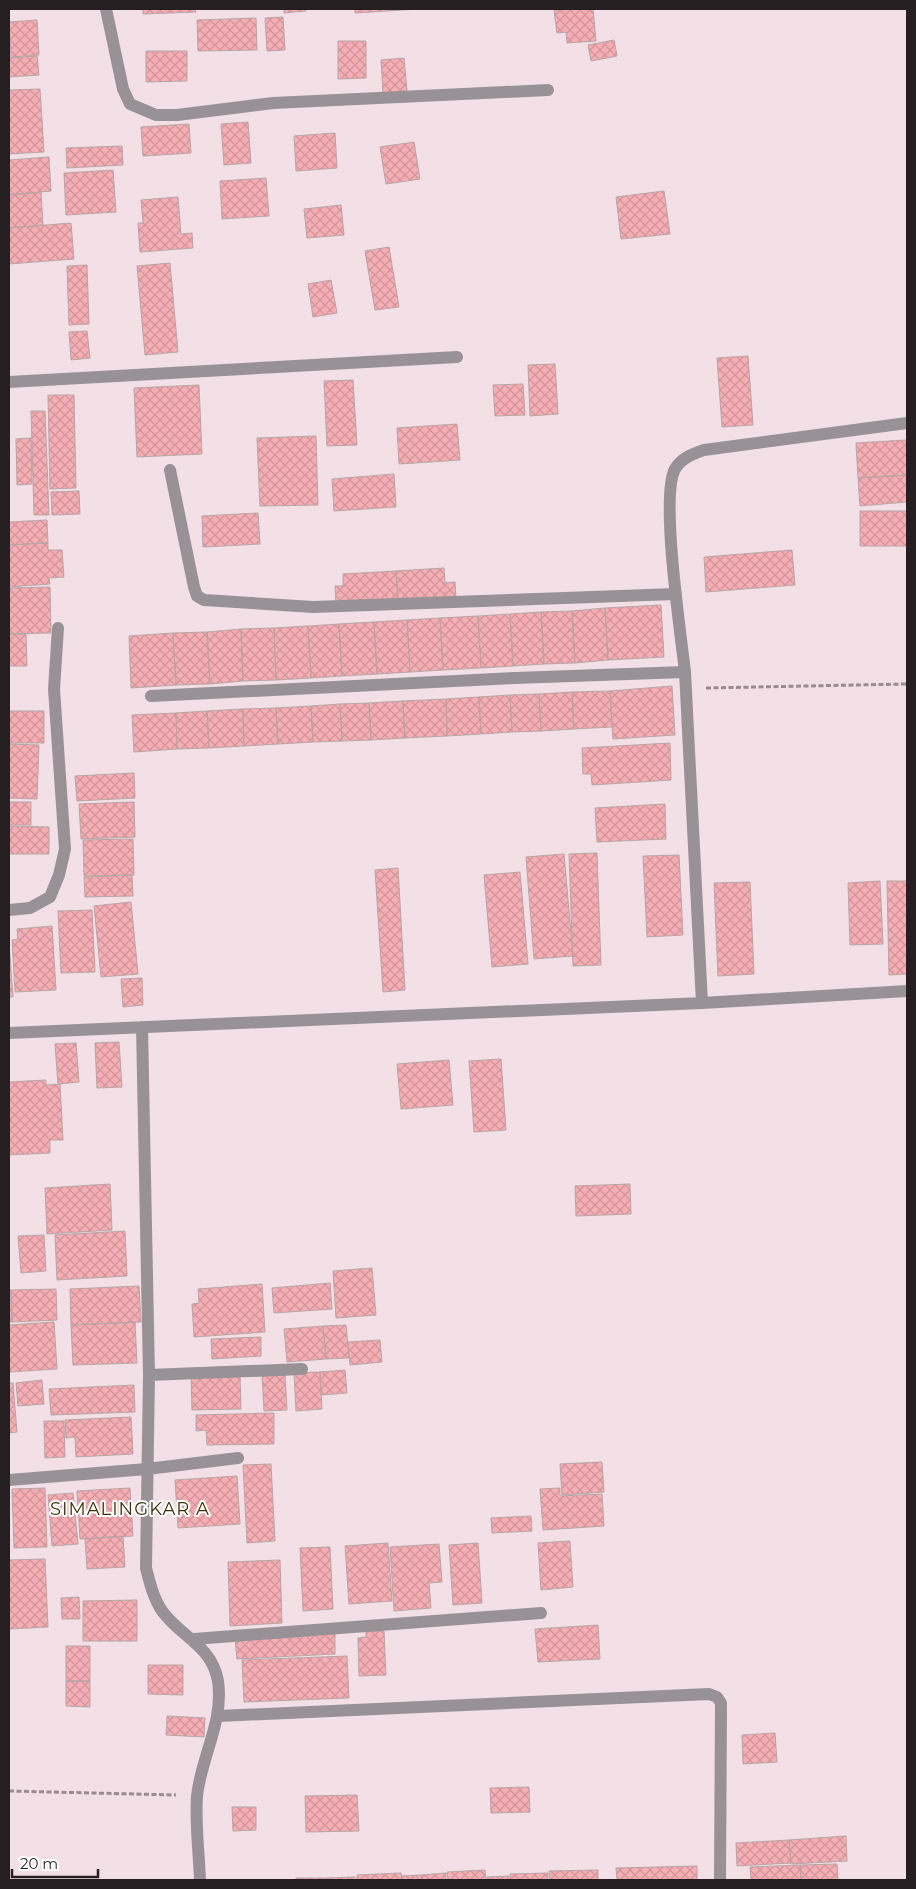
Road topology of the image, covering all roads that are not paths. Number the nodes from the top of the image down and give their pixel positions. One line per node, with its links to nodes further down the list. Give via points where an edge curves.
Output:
1 (106, 9): 2 (street, via 123,89 130,104 156,115 273,103)
2 (548, 90)
3 (457, 357): 4 (street)
4 (9, 382)
5 (907, 423): 7 (street, via 704,450 687,456 675,469 669,492)
6 (170, 470): 7 (street, via 194,587 204,600 313,607)
7 (676, 594): 9 (street)
8 (58, 628): 11 (street, via 54,689 65,849 50,898 30,908)
9 (685, 672): 10 (street); 13 (street)
10 (151, 696)
11 (9, 910)
12 (907, 991): 13 (street)
13 (702, 1003): 14 (street)
14 (142, 1027): 15 (street); 17 (street)
15 (9, 1033)
16 (302, 1369): 17 (street)
17 (149, 1375): 19 (street)
18 (238, 1458): 19 (street)
19 (148, 1469): 20 (street); 22 (street, via 146,1568 152,1589 166,1616)
20 (9, 1480)
21 (541, 1613): 22 (street)
22 (194, 1639): 23 (street, via 210,1657 218,1680)
23 (218, 1716): 24 (street, via 198,1796); 25 (street, via 700,1694 717,1696 721,1704)
24 (200, 1880)
25 (720, 1880)

